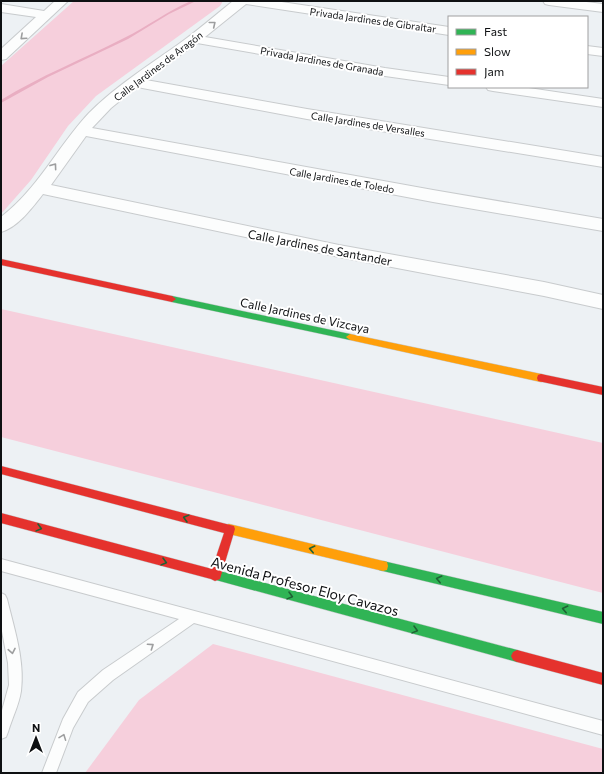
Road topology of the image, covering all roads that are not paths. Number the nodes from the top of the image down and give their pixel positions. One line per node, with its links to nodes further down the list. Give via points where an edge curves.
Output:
1 (62, 1): 7 (street)
2 (241, 1): 9 (street, Calle Jardines de Aragón, one-way to 2)
3 (250, 1): 8 (street, Privada Jardines de Gibraltar)
4 (549, 1): 6 (street)
5 (1, 8): 7 (street)
6 (603, 8)
7 (46, 15): 12 (street, one-way to 12)
8 (448, 31)
9 (195, 39): 13 (street, Privada Jardines de Granada); 14 (street, Calle Jardines de Aragón)
10 (588, 50): 11 (street)
11 (603, 52)
12 (2, 54)
13 (448, 81)
14 (134, 82): 17 (street, Calle Jardines de Aragón, via 95,115); 18 (street, Calle Jardines de Versalles, via 307,114)
15 (500, 88): 16 (street)
16 (603, 103)
17 (82, 131): 19 (street, Calle Jardines de Aragón, one-way to 17); 20 (street, Calle Jardines de Toledo, via 425,195)
18 (603, 162)
19 (39, 188): 21 (street, Calle Jardines de Aragón, via 13,218); 23 (street, Calle Jardines de Santander, via 339,251)
20 (603, 225)
21 (1, 226)
22 (1, 262): 24 (main road, Calle Jardines de Vizcaya)
23 (603, 302)
24 (603, 391)
25 (1, 470): 27 (main road, one-way to 25)
26 (1, 518): 29 (main road, Avenida Profesor Eloy Cavazos, one-way to 29)
27 (230, 529): 29 (main road); 32 (main road, one-way to 27)
28 (1, 565): 31 (lane)
29 (215, 576): 33 (main road, Avenida Profesor Eloy Cavazos, one-way to 33)
30 (1, 599): 35 (lane, one-way to 35, via 15,671 15,686)
31 (194, 617): 34 (lane); 36 (lane, one-way to 31, via 68,724 83,697 108,675)
32 (603, 618)
33 (603, 680)
34 (603, 728)
35 (1, 732)
36 (49, 773)

